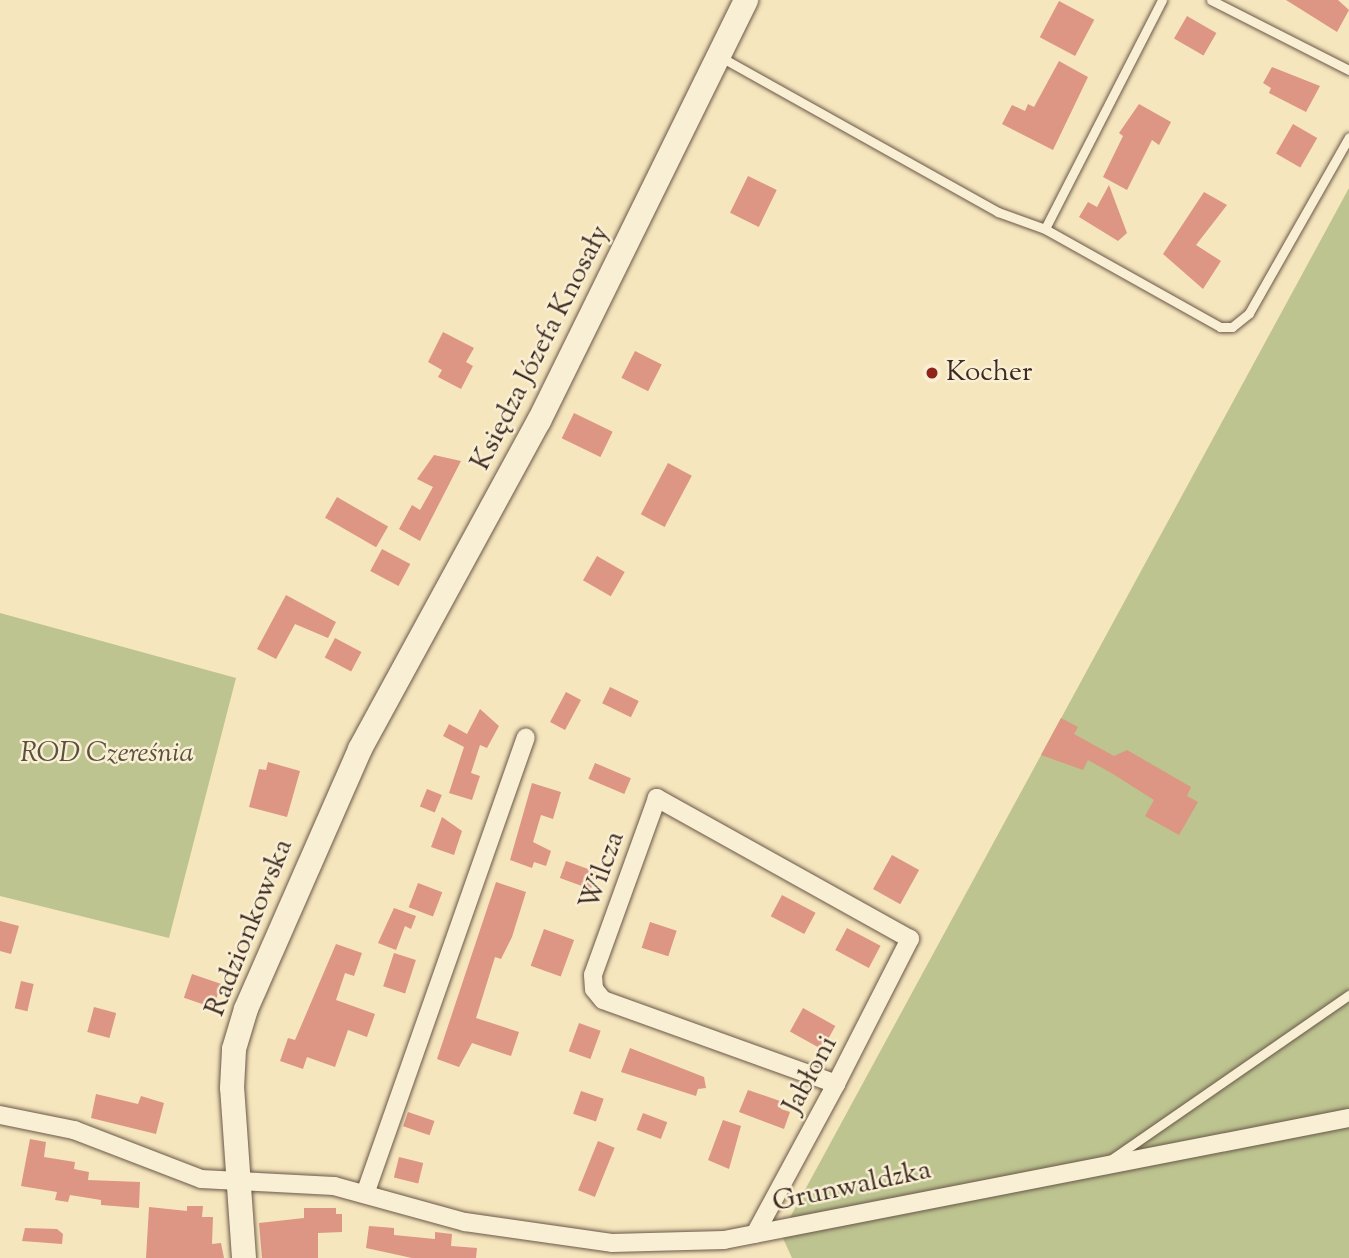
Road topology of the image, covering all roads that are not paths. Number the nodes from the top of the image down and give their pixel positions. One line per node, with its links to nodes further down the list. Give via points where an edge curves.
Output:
1 (746, 0): 4 (street, Księdza Józefa Knosały)
2 (1162, 0): 7 (lane)
3 (1211, 0): 5 (lane)
4 (719, 56): 7 (lane, via 998,212); 8 (street, Księdza Józefa Knosały, via 539,421)
5 (1349, 70)
6 (1349, 137): 7 (lane, via 1248,313 1233,327 1220,327)
7 (1045, 229)
8 (378, 717): 16 (street, Radzionkowska, via 321,831 239,1030 232,1088)
9 (526, 738): 17 (street)
10 (910, 939): 12 (street, Jabłoni); 12 (street, Wilcza, via 657,798 593,975 594,989 603,1000)
11 (1347, 994): 15 (lane)
12 (836, 1084): 18 (street, Jabłoni)
13 (0, 1115): 16 (street, Grunwaldzka, via 74,1130 201,1179)
14 (1349, 1118): 15 (street, Grunwaldzka)
15 (1108, 1162): 18 (street, Grunwaldzka)
16 (235, 1184): 17 (street, Grunwaldzka, via 308,1184); 20 (street, Radzionkowska)
17 (365, 1194): 19 (street, Grunwaldzka, via 538,1237)
18 (755, 1234): 19 (street, Grunwaldzka)
19 (706, 1250)
20 (244, 1258)

